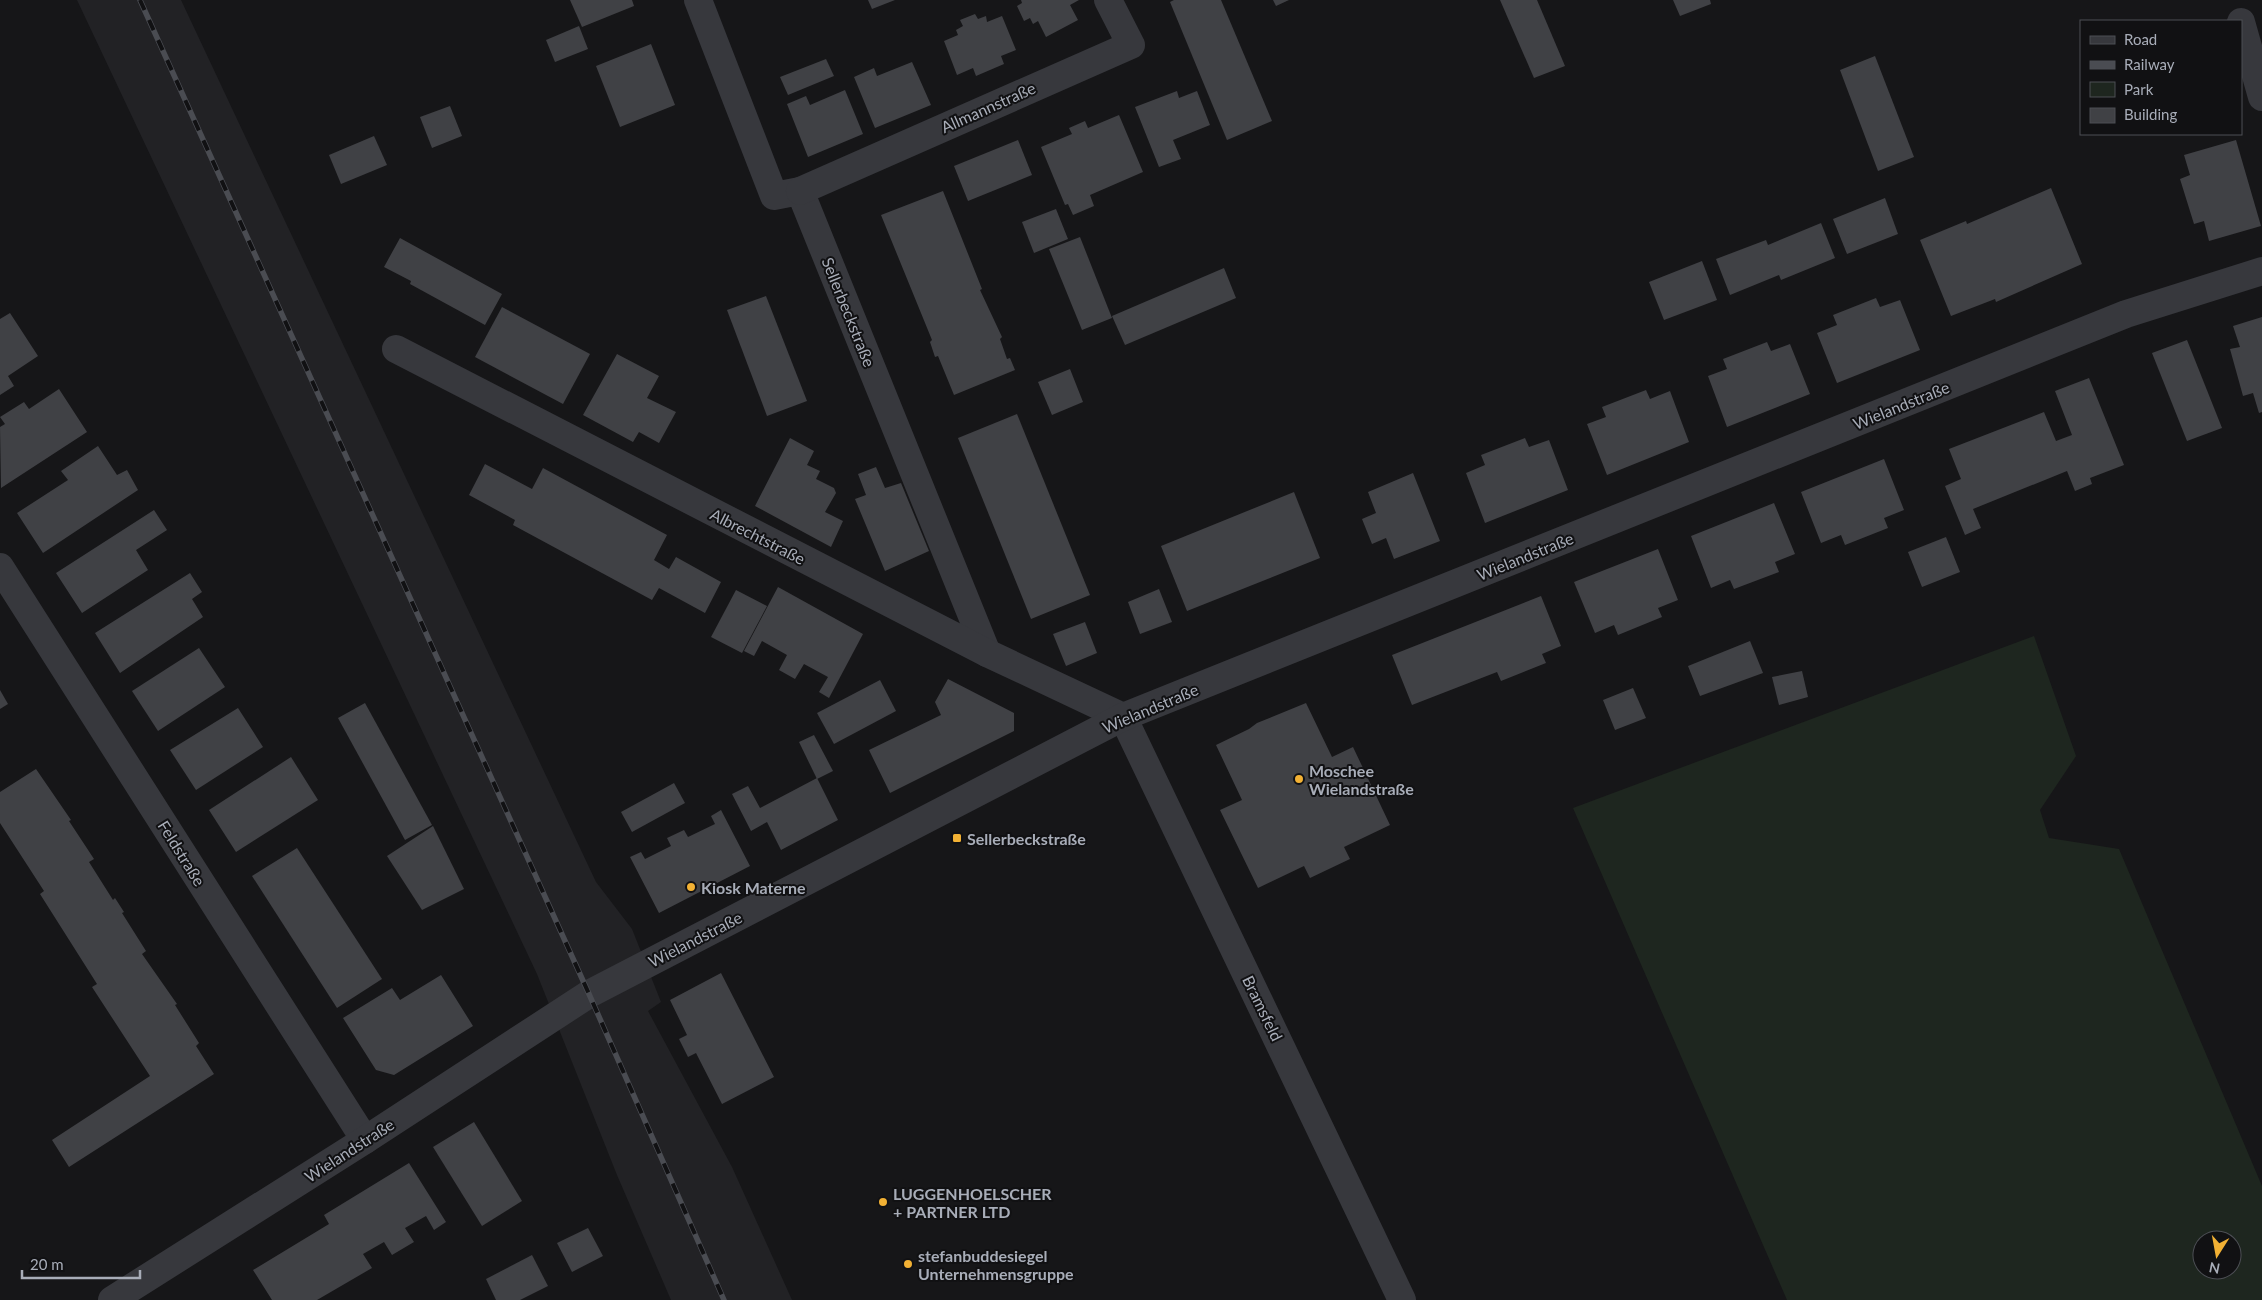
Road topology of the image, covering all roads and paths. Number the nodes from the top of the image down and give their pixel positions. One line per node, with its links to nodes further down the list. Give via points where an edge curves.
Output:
1 (698, 0): 7 (street, via 774,196)
2 (1108, 0): 7 (street, Allmannstraße, via 1131,44)
3 (2234, 0): 4 (street)
4 (2240, 20)
5 (2242, 26): 6 (street)
6 (2262, 97)
7 (800, 191): 11 (street, Sellerbeckstraße)
8 (2262, 271): 12 (street, Wielandstraße, via 2126,314)
9 (396, 349): 11 (street, Albrechtstraße)
10 (0, 567): 13 (street, Feldstraße)
11 (987, 653): 12 (street, Albrechtstraße)
12 (1123, 717): 13 (street, Wielandstraße, via 589,994); 15 (street, Bramsfeld)
13 (365, 1140): 14 (street, Wielandstraße)
14 (124, 1297)
15 (1402, 1300)

